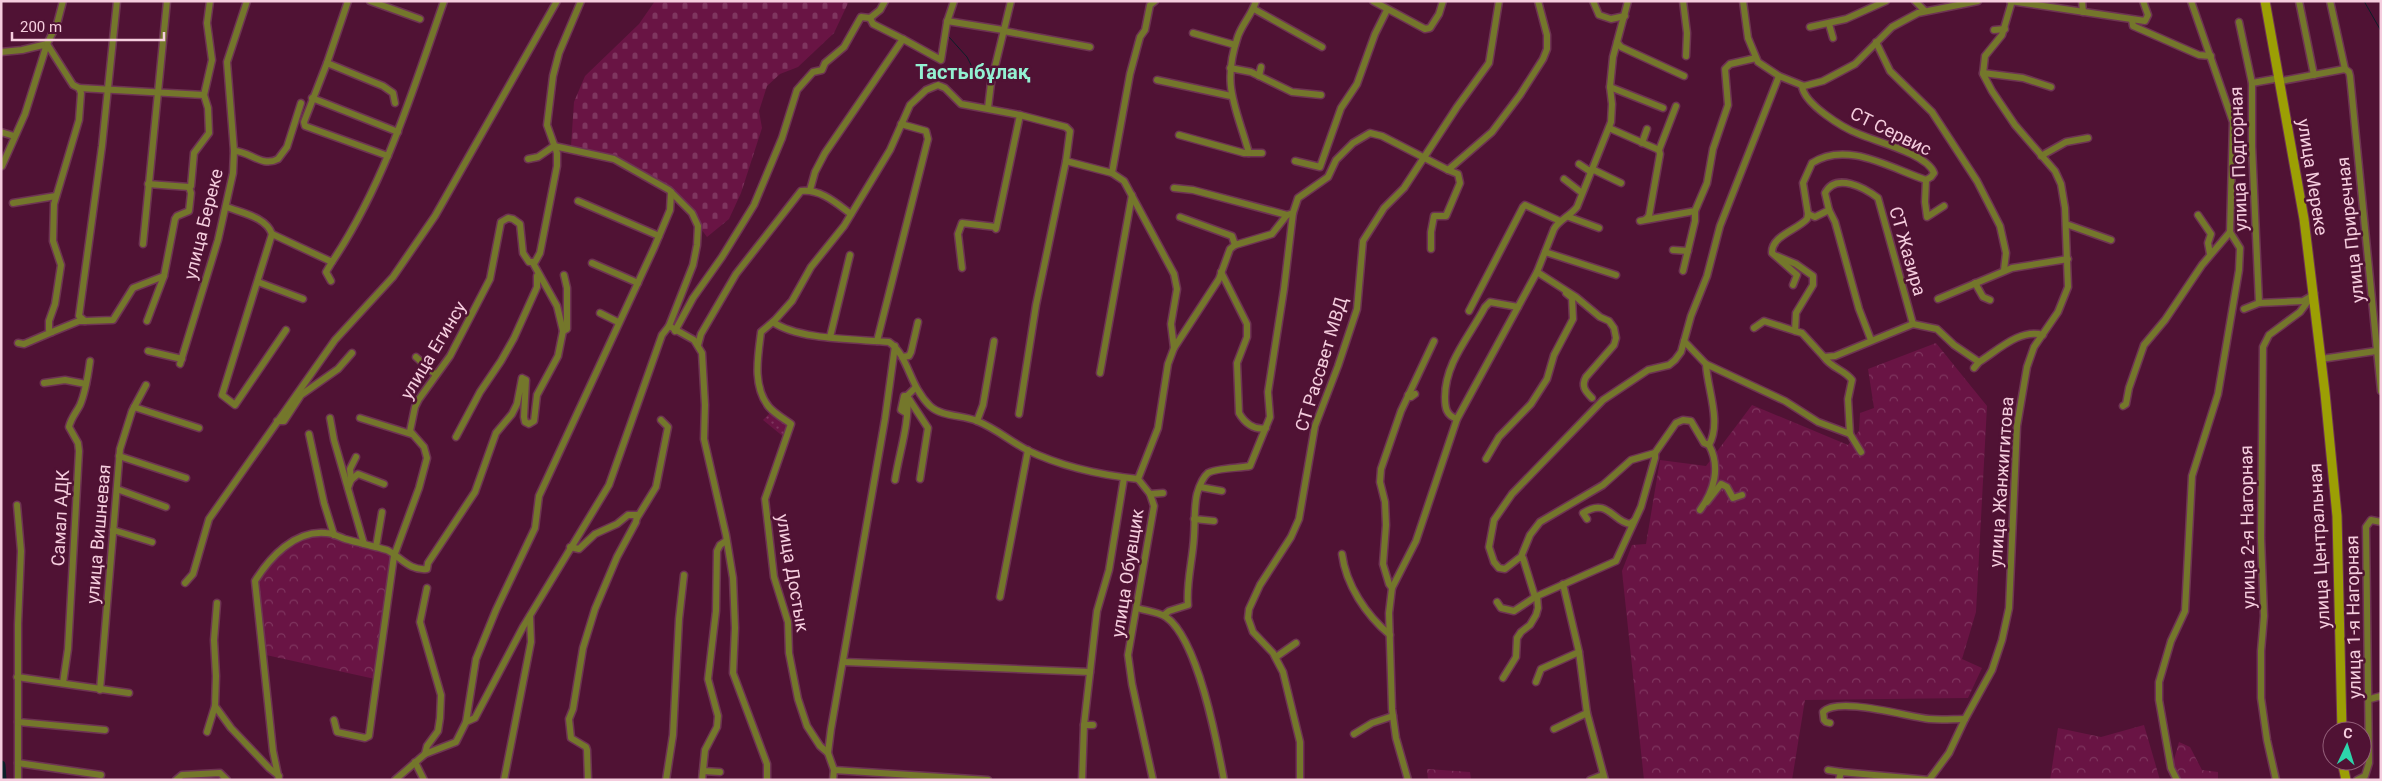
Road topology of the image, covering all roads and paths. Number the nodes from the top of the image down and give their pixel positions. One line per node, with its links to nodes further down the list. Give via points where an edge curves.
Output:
1 (64, 1): 53 (street)
2 (117, 1): 76 (street)
3 (167, 1): 78 (street)
4 (210, 1): 80 (street, via 207,23 212,60)
5 (247, 1): 100 (street, улица Береке, via 227,62)
6 (348, 1): 61 (street)
7 (370, 1): 39 (street)
8 (444, 1): 93 (street)
9 (556, 1): 232 (street, via 435,216 393,277 335,340)
10 (581, 1): 98 (street, via 559,52 553,76 548,125)
11 (885, 1): 38 (street)
12 (954, 1): 41 (street)
13 (1011, 1): 47 (street)
14 (1155, 1): 113 (street, via 1150,5 1145,30 1132,63)
15 (1256, 1): 34 (street)
16 (1373, 1): 35 (street)
17 (1443, 1): 35 (street, via 1430,28 1419,27)
18 (1499, 1): 105 (street, СТ Рассвет МВД, via 1489,63)
19 (1538, 1): 111 (street, via 1548,35 1543,59 1492,132)
20 (1593, 1): 37 (street, via 1599,16 1611,19)
21 (1628, 1): 37 (street)
22 (1683, 1): 58 (street)
23 (1743, 1): 60 (street, via 1745,28)
24 (1886, 1): 43 (street, via 1856,16)
25 (1977, 1): 33 (street)
26 (2010, 1): 36 (street); 45 (street)
27 (2082, 1): 36 (street)
28 (2143, 1): 40 (street, via 2147,20)
29 (2191, 1): 59 (street)
30 (2265, 1): 71 (street, улица Мереке)
31 (2299, 1): 66 (street)
32 (2330, 1): 64 (street, улица Приречная)
33 (1919, 8): 52 (street)
34 (1254, 9): 54 (street); 56 (street)
35 (1387, 10): 108 (street, via 1356,84 1341,108 1320,167)
36 (2083, 12): 40 (street)
37 (1626, 16): 51 (street)
38 (870, 18): 50 (street, via 873,24); 191 (street, via 861,17 844,46 824,63 822,70 805,78 797,90 757,198)
39 (420, 19)
40 (2132, 20): 59 (street, via 2133,26 2199,56)
41 (947, 21): 47 (street); 50 (street, via 941,60)
42 (2239, 22): 72 (street, улица Подгорная)
43 (1829, 24): 44 (street); 49 (street)
44 (1810, 27)
45 (2005, 29): 46 (street); 65 (street, via 1985,56)
46 (1994, 30)
47 (1003, 31): 55 (street); 86 (street)
48 (1193, 33): 54 (street)
49 (1833, 38)
50 (903, 39): 120 (street, via 825,153)
51 (1617, 42): 68 (street, via 1621,48); 74 (street)
52 (1876, 42): 73 (street, via 1846,69 1823,81); 159 (street, via 1890,71 1932,112 1977,181 2000,226 2006,253)
53 (47, 44): 57 (street); 77 (street, via 73,85); 95 (street, via 25,114)
54 (1235, 45): 63 (street)
55 (1090, 47)
56 (1322, 47)
57 (1, 52)
58 (1686, 56)
59 (2211, 56): 140 (street, via 2234,127)
60 (1756, 58): 69 (street); 130 (street, via 1730,64 1725,69 1728,105)
61 (327, 63): 82 (street); 84 (street, via 394,92)
62 (1261, 67): 67 (street)
63 (1230, 68): 67 (street); 81 (street)
64 (2345, 69): 66 (street); 206 (street, улица Приречная, via 2350,76)
65 (1983, 73): 75 (street, via 2023,78); 104 (street, улица Жанжигитова, via 1996,97)
66 (2314, 75): 71 (street)
67 (1259, 76): 79 (street, via 1292,92)
68 (1684, 76)
69 (1779, 76): 73 (street); 200 (street, via 1720,226 1707,276)
70 (1157, 80): 81 (street)
71 (2280, 80): 72 (street); 172 (street, улица Мереке)
72 (2252, 83): 176 (street, улица Подгорная)
73 (1802, 86): 115 (street, СТ Сервис, via 1812,105 1856,133 1903,150 1932,167 1933,176)
74 (1610, 87): 87 (street); 90 (street, via 1612,118)
75 (2051, 87)
76 (108, 89): 77 (street); 78 (street); 181 (street)
77 (81, 90): 124 (street, via 79,120)
78 (158, 92): 80 (street); 117 (street)
79 (1321, 94)
80 (204, 95): 118 (street, via 209,133 194,154)
81 (1231, 96): 101 (street)
82 (312, 98): 93 (street); 103 (street, via 305,126)
83 (301, 103): 100 (street, via 286,148 278,159 266,162 245,151)
84 (395, 104)
85 (1676, 106): 99 (street)
86 (988, 108): 88 (street); 89 (street, улица Достык, via 961,104 938,85 913,101)
87 (1663, 108)
88 (1020, 115): 107 (street, via 1068,129); 157 (street, via 996,228 962,223 958,234)
89 (901, 124): 131 (street, улица Достык, via 890,150); 197 (street, via 926,131 928,139)
90 (1609, 128): 97 (street); 112 (street)
91 (1647, 129): 97 (street)
92 (1, 132): 95 (street)
93 (398, 132): 103 (street)
94 (1179, 135): 101 (street)
95 (14, 136): 110 (street)
96 (2088, 138): 104 (street, via 2066,142)
97 (1642, 142): 99 (street)
98 (554, 146): 106 (street, via 538,157); 121 (street, via 614,159); 156 (street, via 558,166 553,196 542,246)
99 (1659, 150): 130 (street, via 1649,216 1642,220)
100 (234, 151): 128 (street, улица Береке)
101 (1249, 153): 102 (street)
102 (1262, 153)
103 (388, 156): 154 (street, via 347,239)
104 (2041, 156): 138 (street, улица Жанжигитова, via 2061,184)
105 (1424, 158): 111 (street); 132 (street, via 1382,136 1365,135 1336,160 1328,177 1298,198); 295 (street, СТ Рассвет МВД, via 1404,188 1373,222 1363,241 1357,309 1315,426 1299,519 1249,609 1248,618 1253,632)
106 (528, 159)
107 (1066, 161): 113 (street); 227 (street, via 1036,305)
108 (1295, 161)
109 (1580, 164): 112 (street)
110 (2, 166)
111 (1448, 170): 146 (street, via 1458,174 1460,183 1446,216 1434,216)
112 (1591, 170): 116 (street); 122 (street)
113 (1112, 173): 123 (street, via 1124,181)
114 (1564, 179): 122 (street)
115 (1926, 180): 127 (street, via 1924,202 1927,217); 133 (street, СТ Сервис, via 1870,158 1824,157 1812,163 1805,176)
116 (1621, 183)
117 (148, 184): 118 (street); 144 (street)
118 (189, 188): 164 (street, via 189,211 177,216)
119 (1174, 188): 132 (street)
120 (810, 190): 131 (street); 201 (street, via 801,192 766,234 736,274)
121 (671, 192): 142 (street, via 670,210); 187 (street, via 692,213 698,226 693,265)
122 (1582, 193): 136 (street)
123 (1132, 195): 204 (street, via 1170,264 1176,282 1171,324); 216 (street)
124 (56, 196): 126 (street); 193 (street, via 53,241 61,265 49,321)
125 (578, 200): 142 (street)
126 (13, 202)
127 (1944, 206)
128 (227, 207): 141 (street, via 262,221); 205 (street, улица Береке, via 181,361)
129 (1829, 210): 133 (street, via 1815,217); 186 (street, СТ Жазира, via 1825,193 1835,185 1854,184 1878,198); 196 (street)
130 (1695, 211): 148 (street)
131 (851, 214): 184 (street, улица Достык, via 811,267 792,301)
132 (1290, 214): 145 (street, via 1272,234); 235 (street, via 1284,289 1268,392 1270,418)
133 (1808, 214): 152 (street, via 1801,224 1775,241 1772,253)
134 (2198, 215): 150 (street, via 2211,234 2208,243)
135 (1180, 216): 145 (street, via 1232,236)
136 (1569, 217): 137 (street); 139 (street)
137 (1560, 221): 149 (street); 179 (street, via 1525,204)
138 (2066, 224): 143 (street); 153 (street, улица Жанжигитова)
139 (1599, 228)
140 (2230, 232): 150 (street); 355 (street, via 2240,248 2239,270 2218,394 2191,484 2185,611 2171,641 2158,689 2171,768)
141 (272, 234): 154 (street); 166 (street)
142 (659, 236): 168 (street)
143 (2111, 240)
144 (143, 244)
145 (1235, 245): 160 (street, via 1226,255)
146 (1431, 249)
147 (1673, 250): 148 (street)
148 (1688, 251): 158 (street)
149 (1545, 252): 161 (street); 163 (street)
150 (2210, 254): 225 (street, via 2144,345)
151 (850, 256): 195 (street)
152 (1777, 256): 169 (street, via 1797,275); 192 (street, via 1796,264 1814,278 1796,313)
153 (2068, 259): 159 (street); 194 (street, улица Жанжигитова, via 2067,295)
154 (331, 263): 165 (street, via 326,272)
155 (592, 263): 168 (street)
156 (534, 265): 170 (street); 217 (street, улица Егинсу, via 523,252 520,224 513,219 504,220 500,226 490,280)
157 (962, 268)
158 (1683, 270)
159 (2004, 270): 167 (street)
160 (1221, 272): 204 (street); 235 (street, via 1247,324 1237,363 1239,413 1250,425)
161 (1537, 272): 171 (street); 177 (street)
162 (564, 275): 190 (street, via 567,329)
163 (1616, 275)
164 (164, 276): 181 (street, via 133,288 114,320); 182 (street)
165 (331, 281)
166 (258, 282): 173 (street); 189 (street, via 222,395 235,405)
167 (1975, 282): 174 (street); 175 (street, via 1983,297)
168 (638, 283): 183 (street)
169 (1793, 285)
170 (540, 286): 190 (street, via 557,306); 239 (street, via 514,338)
171 (1566, 293): 224 (street, via 1609,321 1616,334 1614,346 1584,380 1583,388); 246 (street, via 1572,298 1573,319 1554,355 1547,379 1531,404 1499,437)
172 (2312, 295): 176 (street, via 2303,301); 211 (street, улица Мереке); 356 (street, улица 2-я Нагорная, via 2300,312 2269,335 2263,347 2261,538 2264,616 2261,698)
173 (303, 299)
174 (1938, 299)
175 (1990, 300)
176 (2258, 300): 178 (street)
177 (1518, 307): 230 (street); 230 (street, via 1490,302 1455,358 1445,382 1445,406 1449,415)
178 (2244, 309)
179 (1469, 311)
180 (600, 313): 183 (street)
181 (80, 320): 193 (street)
182 (146, 321)
183 (618, 322): 313 (street, via 539,496 535,528 476,659)
184 (773, 322): 195 (street, via 783,329); 323 (street, улица Достык, via 761,332 756,373 769,407 791,424 765,499 774,577 788,622 789,653 799,703 807,726)
185 (918, 322): 209 (street, via 911,352 909,356)
186 (1913, 324): 196 (street); 213 (street, via 1937,329)
187 (669, 326): 191 (street); 276 (street, via 662,335 609,485)
188 (1754, 328): 192 (street, via 1764,321)
189 (286, 330)
190 (563, 331): 277 (street, via 558,356 537,395 534,421 527,424 524,417 526,380 523,377 517,404 496,433 475,492 427,569 408,566)
191 (675, 331): 201 (street)
192 (1794, 331): 210 (street, via 1802,333)
193 (52, 332): 202 (street, via 24,344)
194 (2043, 335): 213 (street, via 2034,334 2010,341); 309 (street, улица Жанжигитова, via 2029,359 2017,426 2008,618 1992,670)
195 (830, 337): 197 (street)
196 (1871, 340): 210 (street)
197 (877, 341): 203 (street)
198 (994, 341): 233 (street)
199 (1434, 341): 284 (street, via 1388,445 1381,469 1386,525 1383,564)
200 (1684, 341): 214 (street); 279 (street, via 1669,365 1648,370 1603,400 1512,494 1494,520 1490,556 1501,569 1508,568)
201 (696, 342): 272 (street, via 703,361 704,439)
202 (18, 343)
203 (895, 346): 209 (street); 296 (street)
204 (1174, 348): 250 (street, via 1158,428)
205 (148, 351)
206 (2376, 351): 211 (street); 222 (street, улица Приречная)
207 (352, 353): 232 (street, via 338,368 301,395 284,421)
208 (416, 357): 217 (street)
209 (902, 357): 221 (street)
210 (1828, 359): 238 (street, via 1852,380 1848,399)
211 (2321, 359): 311 (street, улица Центральная, via 2337,516)
212 (90, 360): 219 (street, Самал АДК)
213 (1979, 362): 215 (street)
214 (1706, 364): 238 (street, via 1778,398 1818,422); 240 (street, via 1713,402 1713,436)
215 (1974, 368)
216 (1100, 373)
217 (436, 376): 237 (street, улица Егинсу, via 415,407)
218 (44, 383): 219 (street, via 72,380)
219 (86, 384): 301 (street, Самал АДК, via 69,427 76,447 68,648)
220 (146, 385): 226 (street, улица Вишневая)
221 (915, 388): 223 (street); 233 (street, via 934,409)
222 (2381, 391)
223 (908, 396): 249 (street, via 928,428); 252 (street)
224 (1592, 398)
225 (2123, 406)
226 (134, 407): 234 (street); 244 (street, улица Вишневая)
227 (1019, 414)
228 (330, 418): 254 (street)
229 (360, 418): 237 (street)
230 (1456, 418): 284 (street, via 1416,541)
231 (661, 420): 264 (street, via 668,427 656,487)
232 (277, 421): 281 (street, via 209,519 193,574)
233 (977, 421): 241 (street)
234 (198, 428)
235 (1266, 428): 255 (street, via 1250,466 1209,473)
236 (309, 434): 271 (street)
237 (411, 434): 277 (street, via 424,447 427,458)
238 (1850, 434): 243 (street)
239 (456, 437)
240 (1709, 445): 242 (street, via 1704,443 1693,423 1683,420 1670,429); 260 (street, via 1716,474 1701,509 1721,484 1727,486 1733,498)
241 (1028, 450): 248 (street, via 1068,466); 285 (street)
242 (1655, 452): 268 (street, via 1641,507); 279 (street, via 1631,460 1603,485 1540,522 1530,535)
243 (1861, 452)
244 (119, 456): 247 (street); 256 (street, улица Вишневая)
245 (356, 457): 251 (street, via 350,469)
246 (1486, 459)
247 (186, 478)
248 (1124, 478): 250 (street); 297 (street, via 1109,570 1097,611)
249 (920, 479)
250 (1138, 479): 258 (street, улица Обувщик)
251 (352, 480): 253 (street, via 362,475); 254 (street)
252 (895, 480)
253 (384, 484)
254 (348, 488): 274 (street)
255 (1200, 488): 257 (street); 265 (street)
256 (117, 489): 262 (street); 270 (street, улица Вишневая)
257 (1222, 491)
258 (1150, 494): 259 (street); 289 (street, улица Обувщик, via 1154,506)
259 (1163, 494)
260 (1742, 495)
261 (17, 505): 298 (street, via 21,551)
262 (166, 507)
263 (382, 512): 275 (street)
264 (635, 516): 276 (street, via 595,534 579,549); 322 (street, via 602,591 583,648 569,726 571,738)
265 (1194, 519): 267 (street); 290 (street, via 1188,605)
266 (1587, 519): 268 (street, via 1584,512 1594,508 1612,512 1625,524)
267 (1214, 521)
268 (1634, 521): 282 (street, via 1619,559)
269 (2381, 522): 305 (street, улица 1-я Нагорная, via 2371,520 2366,527)
270 (113, 530): 273 (street); 302 (street, улица Вишневая)
271 (334, 535): 274 (street); 333 (street, via 315,534 297,539 280,550 255,581 273,751)
272 (726, 540): 329 (street, via 717,551 716,611 708,679 718,716 717,727 705,750); 344 (street, via 734,600 733,673 767,764)
273 (152, 542)
274 (364, 544): 275 (street)
275 (376, 547): 277 (street)
276 (570, 547): 291 (street)
277 (395, 554): 310 (street, via 369,736 337,732)
278 (1342, 554): 292 (street, via 1344,568 1357,595 1373,620)
279 (1521, 557): 286 (street)
280 (684, 575): 342 (street, via 673,735)
281 (185, 583)
282 (1563, 584): 286 (street); 294 (street)
283 (426, 588): 324 (street, via 422,631 442,702 438,732)
284 (1392, 588): 292 (street)
285 (1000, 596)
286 (1536, 597): 287 (street, via 1514,612 1501,608); 299 (street, via 1536,615 1517,638 1516,657)
287 (1496, 602)
288 (218, 603): 306 (street, via 214,640)
289 (1137, 608): 290 (street); 348 (street, улица Обувщик, via 1129,662)
290 (1164, 615): 349 (street, via 1191,654 1212,713)
291 (530, 616): 313 (street, via 475,718); 340 (street, via 531,642)
292 (1390, 635): 308 (street)
293 (1296, 643): 295 (street)
294 (1580, 652): 300 (street, via 1541,669); 307 (street)
295 (1276, 656): 350 (street, via 1300,742)
296 (844, 662): 297 (street); 323 (street)
297 (1090, 672): 315 (street)
298 (17, 677): 301 (street); 312 (street)
299 (1503, 678)
300 (1536, 682)
301 (63, 683): 302 (street)
302 (100, 690): 303 (street)
303 (129, 693)
304 (2381, 696): 305 (street)
305 (2370, 699): 357 (street, улица 1-я Нагорная, via 2368,769 2365,776)
306 (215, 706): 319 (street); 333 (street, via 231,728)
307 (1587, 713): 317 (street); 334 (street)
308 (1393, 716): 320 (street); 351 (street)
309 (1964, 719): 314 (street, via 1929,719 1832,706 1823,712 1824,720); 354 (street, улица Жанжигитова, via 1949,753)
310 (334, 720)
311 (2342, 721)
312 (18, 722): 318 (street); 326 (street)
313 (466, 722): 324 (street, via 456,742)
314 (1830, 723)
315 (1084, 725): 316 (street); 347 (street)
316 (1093, 725)
317 (1554, 729)
318 (106, 730)
319 (207, 732)
320 (1354, 734)
321 (586, 738): 322 (street)
322 (586, 747): 341 (street)
323 (828, 753): 327 (street)
324 (425, 754): 325 (street)
325 (415, 762): 338 (street); 339 (street)
326 (18, 763): 332 (street); 335 (street)
327 (834, 770): 345 (street); 346 (street)
328 (1828, 770): 331 (street)
329 (703, 771): 330 (street); 343 (street)
330 (720, 772)
331 (1841, 772): 353 (street); 354 (street)
332 (102, 775)
333 (279, 778)
334 (1604, 778): 352 (street)
335 (18, 780)
336 (176, 780): 337 (street, via 182,775 220,774)
337 (228, 780)
338 (395, 780)
339 (424, 780)
340 (504, 780)
341 (588, 780)
342 (666, 780)
343 (702, 780)
344 (767, 780)
345 (833, 780)
346 (988, 780)
347 (1082, 780)
348 (1153, 780)
349 (1224, 780)
350 (1300, 780)
351 (1408, 780)
352 (1590, 780)
353 (1839, 780)
354 (1929, 780)
355 (2177, 780)
356 (2276, 780)
357 (2357, 780)

